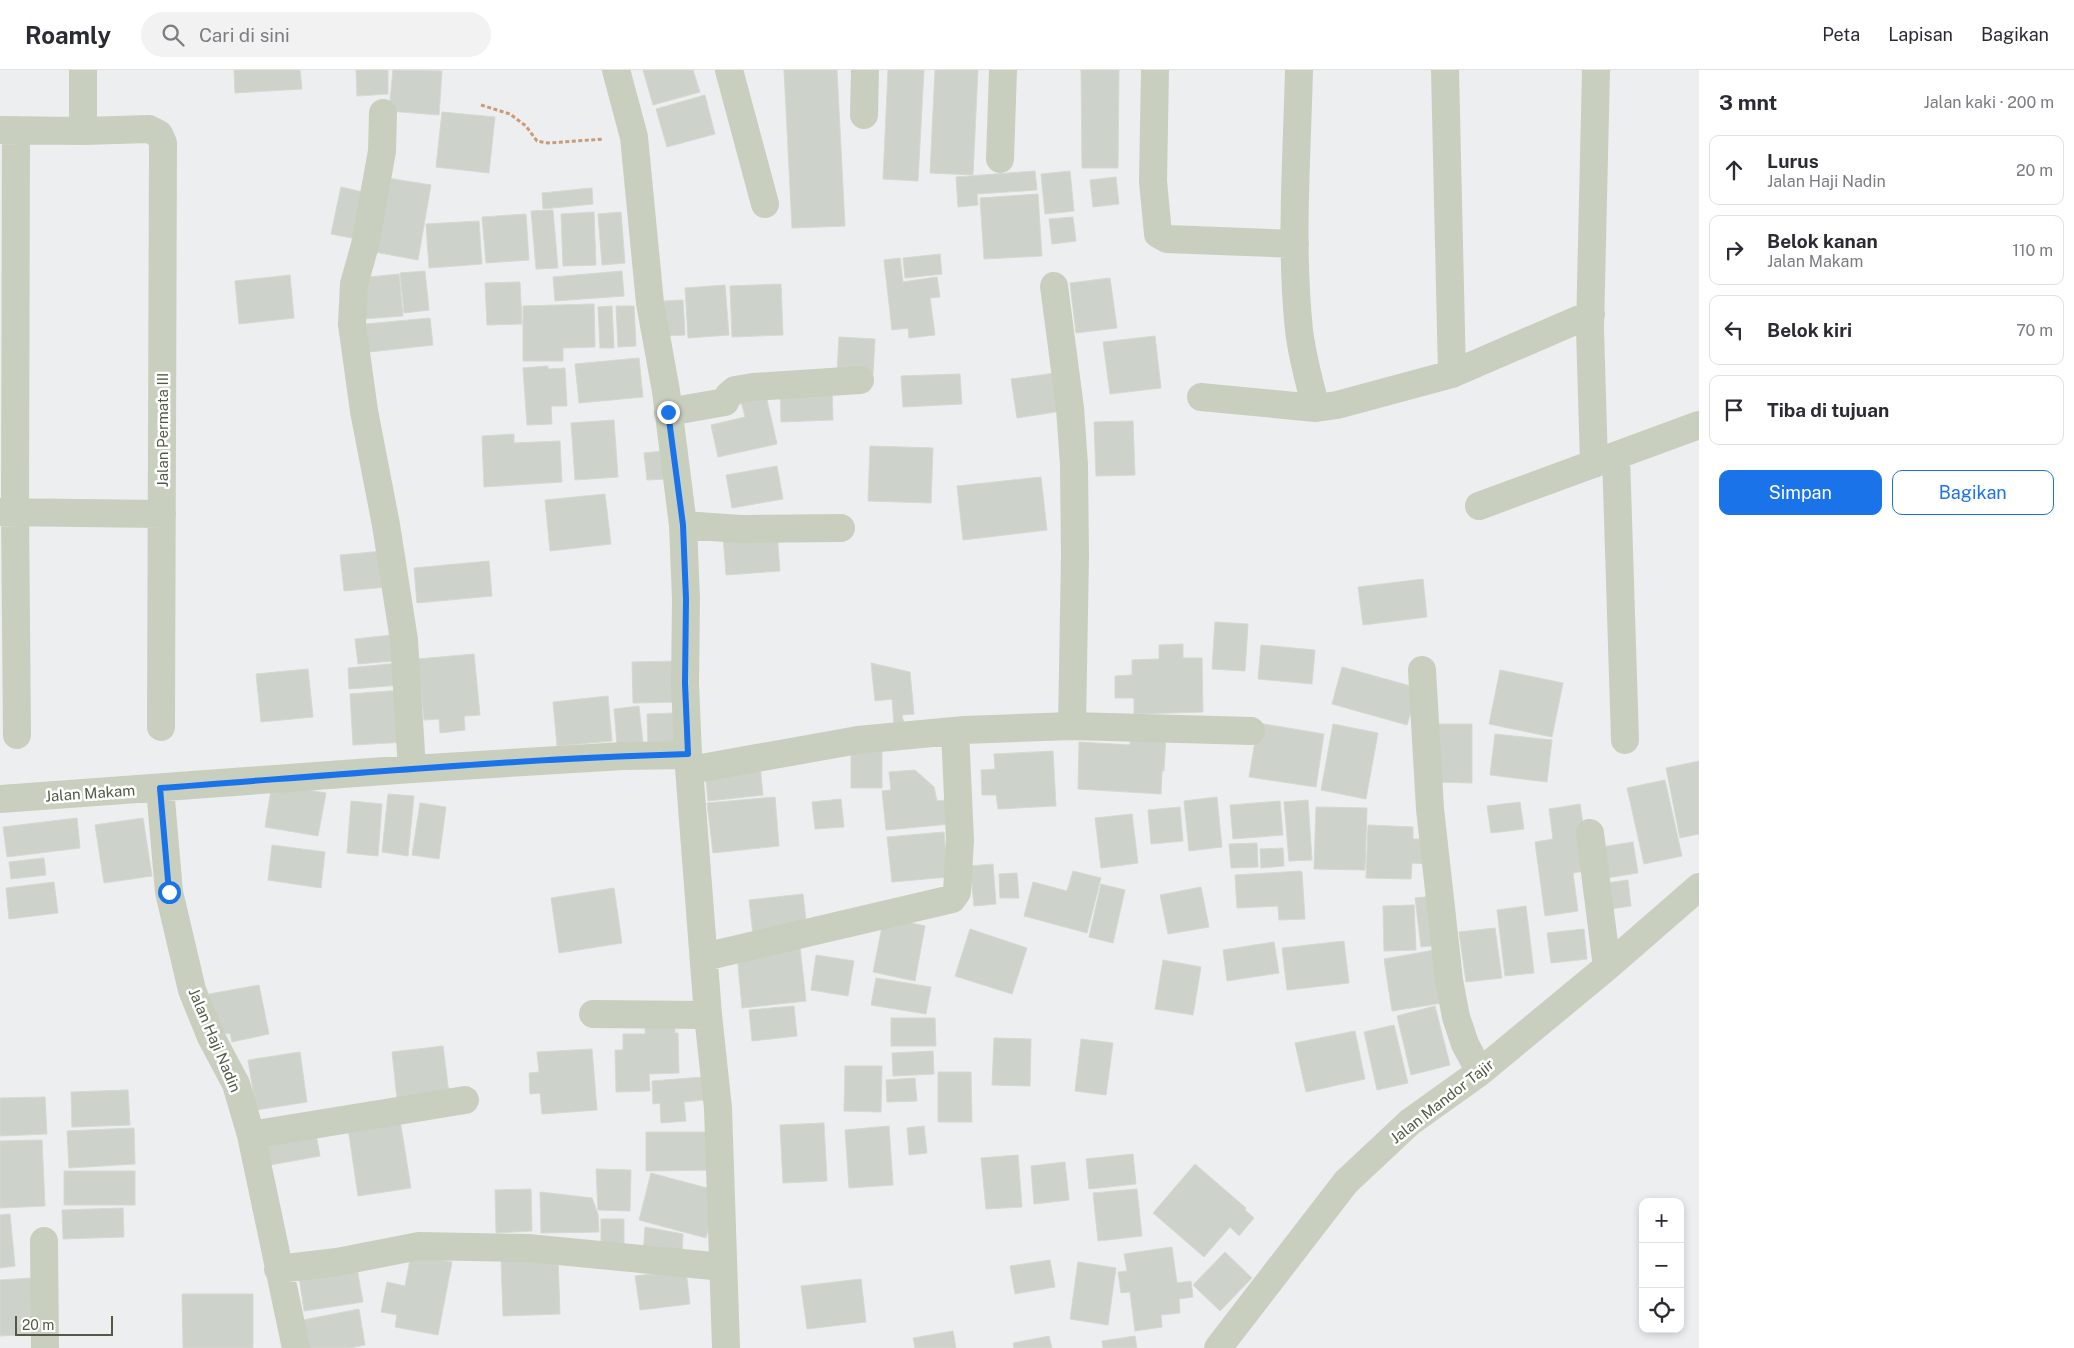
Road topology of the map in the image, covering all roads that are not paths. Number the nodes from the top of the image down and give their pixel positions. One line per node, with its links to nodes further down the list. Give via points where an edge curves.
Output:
1 (83, 70): 13 (street)
2 (616, 70): 23 (street, via 634,137 650,303)
3 (729, 70): 15 (street)
4 (865, 70): 11 (street)
5 (1003, 70): 14 (street)
6 (1155, 70): 16 (street, via 1153,181 1158,234 1167,239)
7 (1299, 70): 16 (street)
8 (1445, 70): 19 (street)
9 (1596, 70): 18 (street)
10 (383, 113): 39 (street, via 382,151 365,245 354,284 352,324 404,640)
11 (864, 115)
12 (8, 130): 13 (street); 27 (street)
13 (84, 131): 28 (street, Jalan Permata III, via 149,129 159,134 164,143)
14 (1000, 159)
15 (765, 204)
16 (1295, 244): 22 (street, via 1299,330 1305,370)
17 (1054, 286): 32 (street, via 1074,465 1076,555)
18 (1590, 322): 19 (street); 25 (street, via 1592,416)
19 (1452, 374): 22 (street)
20 (860, 380): 23 (street, via 735,390 725,402)
21 (1201, 397): 22 (street)
22 (1316, 408)
23 (668, 412): 29 (street)
24 (1699, 425): 25 (street)
25 (1605, 460): 26 (street); 37 (street)
26 (1479, 506)
27 (7, 512): 28 (street); 36 (street)
28 (162, 514): 33 (street, Jalan Permata III)
29 (683, 525): 30 (street, via 740,529); 38 (street)
30 (841, 528)
31 (1422, 670): 48 (street, via 1430,809 1448,980 1465,1044)
32 (1072, 726): 34 (street, Jalan Makam); 35 (street, Jalan Makam)
33 (161, 727)
34 (955, 731): 38 (street, Jalan Makam); 44 (street, via 960,840 957,892 952,899)
35 (1251, 731)
36 (17, 735)
37 (1625, 740)
38 (689, 762): 39 (street, Jalan Makam, via 622,756); 44 (street)
39 (412, 769): 40 (street, Jalan Makam)
40 (160, 788): 41 (street, Jalan Makam); 50 (street, Jalan Haji Nadin, via 169,892 192,990 236,1084)
41 (0, 799)
42 (1590, 833): 45 (street)
43 (1699, 887): 45 (street, Jalan Mandor Tajir)
44 (704, 956): 47 (street)
45 (1607, 967): 48 (street, Jalan Mandor Tajir)
46 (593, 1014): 47 (street)
47 (708, 1014): 52 (street, via 718,1108)
48 (1480, 1072): 57 (street, Jalan Mandor Tajir, via 1410,1122 1346,1182)
49 (465, 1100): 50 (street)
50 (251, 1135): 53 (street, Jalan Haji Nadin)
51 (44, 1241): 54 (street)
52 (723, 1267): 53 (street, via 528,1248 419,1246 337,1262); 56 (street)
53 (278, 1268): 55 (street, Jalan Haji Nadin)
54 (44, 1348)
55 (296, 1348)
56 (726, 1348)
57 (1218, 1348)

